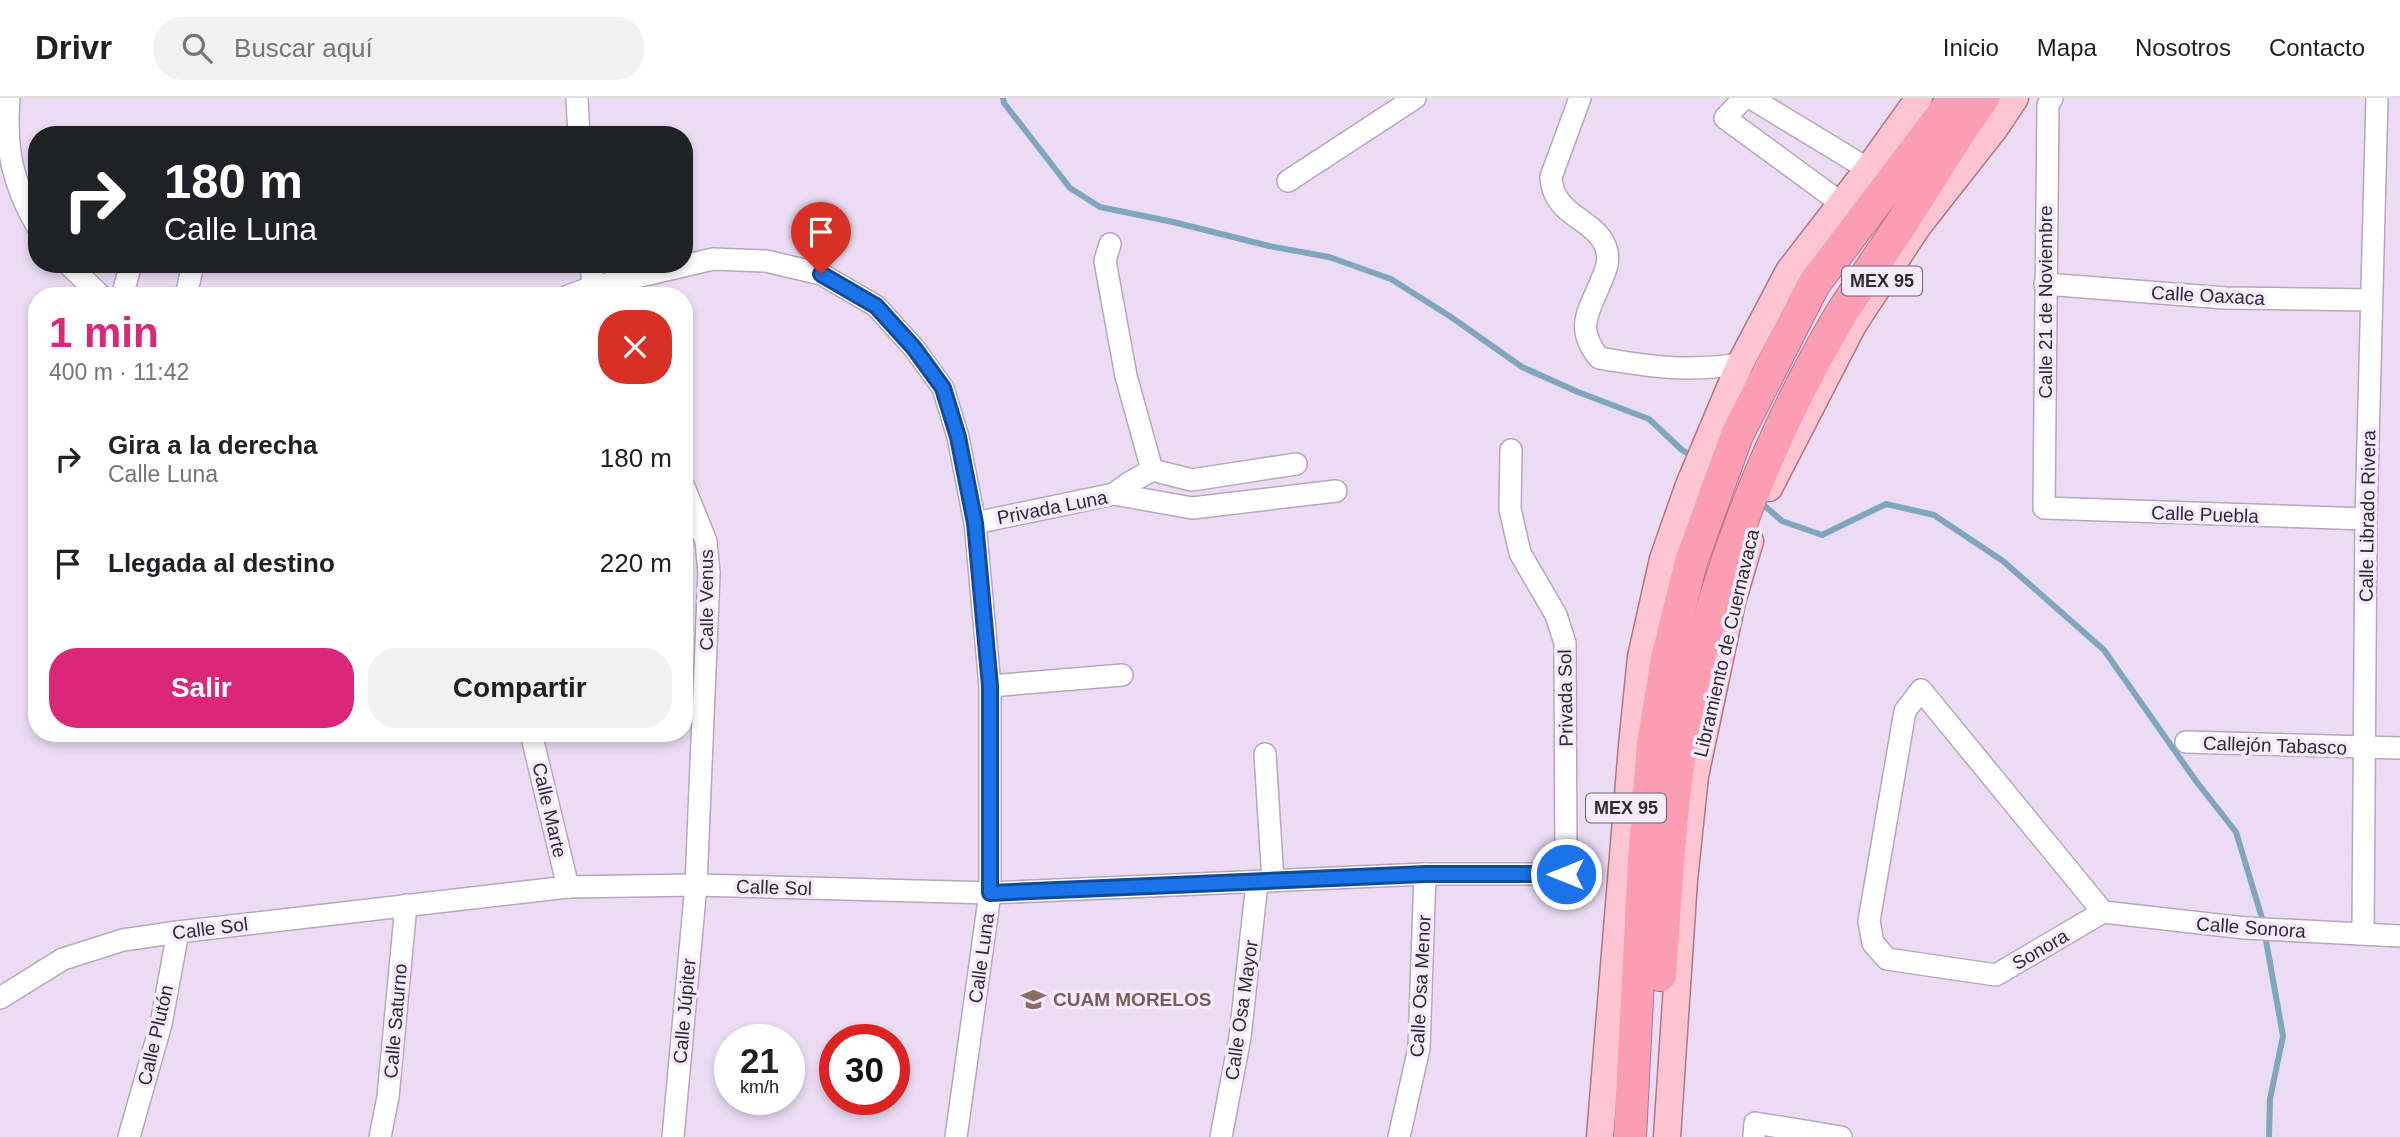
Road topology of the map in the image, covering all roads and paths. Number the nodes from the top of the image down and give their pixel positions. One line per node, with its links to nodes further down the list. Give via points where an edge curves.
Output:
1 (9, 98): 17 (street, via 6,129 15,181)
2 (577, 98): 13 (street)
3 (1415, 98): 15 (street)
4 (1580, 98): 26 (street, via 1551,177 1551,189 1556,200 1602,238 1606,250 1608,264 1584,324 1587,343 1599,358 1661,369)
5 (1744, 98): 16 (street, via 1725,118)
6 (1751, 98): 14 (street)
7 (1919, 98): 14 (main road, MEX 95)
8 (1955, 98): 27 (highway, MEX 95, via 1814,284)
9 (1983, 98): 31 (highway, MEX 95, via 1839,318 1789,410)
10 (2015, 98): 31 (main road, MEX 95, via 1918,226 1853,325)
11 (2052, 98): 22 (street, Calle 21 de Noviembre, via 2048,105)
12 (2377, 98): 25 (street, Calle Librado Rivera)
13 (579, 126)
14 (1868, 169): 16 (main road, MEX 95)
15 (1288, 181)
16 (1841, 203): 26 (main road, MEX 95, via 1789,271)
17 (28, 208)
18 (1110, 244): 30 (street, via 1105,261 1124,363)
19 (693, 264): 39 (street, Calle Luna, via 713,259 766,261 821,274 876,306 943,388)
20 (77, 273): 23 (street)
21 (661, 273): 24 (street, Calle Luna)
22 (2045, 284): 25 (street, Calle Oaxaca, via 2225,298); 35 (street, Calle 21 de Noviembre)
23 (92, 287)
24 (610, 287)
25 (2371, 300): 38 (street, Calle Librado Rivera)
26 (1740, 364): 27 (main road, MEX 95)
27 (1726, 429): 32 (highway, MEX 95)
28 (1511, 450): 48 (street, Privada Sol, via 1510,509 1520,553 1556,615 1565,643)
29 (1296, 464): 30 (street, via 1192,480)
30 (1152, 470): 34 (street)
31 (1767, 475): 37 (highway, MEX 95)
32 (1702, 490): 65 (main road, MEX 95, via 1662,559 1642,657); 66 (highway, MEX 95, via 1653,744)
33 (1336, 491): 34 (street, Privada Luna, via 1192,508)
34 (1114, 494): 39 (street, Privada Luna)
35 (2045, 508): 38 (street, Calle Puebla)
36 (693, 509): 50 (street, Calle Venus, via 706,541 709,573)
37 (1749, 516): 67 (highway, MEX 95, via 1716,597 1692,688 1667,877); 68 (main road, Libramiento de Cuernavaca / MEX 95, via 1695,776)
38 (2366, 519): 44 (street, Calle Librado Rivera)
39 (975, 523): 41 (street, Calle Luna)
40 (1122, 675): 41 (street)
41 (990, 686): 52 (street, Calle Luna)
42 (533, 742): 51 (street, Calle Marte)
43 (2186, 742): 44 (street, Callejón Tabasco)
44 (2364, 747): 45 (street, Callejón Tabasco); 56 (street, Calle Librado Rivera)
45 (2400, 748)
46 (1265, 754): 49 (street, Calle Osa Mayor)
47 (1425, 874): 48 (street, Calle Sol); 49 (street, Calle Sol); 64 (street, Calle Osa Menor, via 1419,1048)
48 (1566, 874)
49 (1265, 882): 52 (street, Calle Sol); 63 (street, Calle Osa Mayor)
50 (696, 885): 51 (street, Calle Sol); 52 (street, Calle Sol); 61 (street, Calle Júpiter)
51 (568, 887): 53 (street, Calle Sol)
52 (990, 893): 62 (street, Calle Luna)
53 (406, 905): 55 (street, Calle Sol); 60 (street, Calle Saturno)
54 (2103, 912): 54 (street, Sonora, via 1973,754 1921,690 1905,711 1869,921 1873,943 1887,959 1996,975); 56 (street, Calle Sonora, via 2245,928)
55 (178, 932): 58 (street, Calle Sol, via 122,940 63,959); 59 (street, Calle Plutón, via 161,1024)
56 (2363, 934): 57 (street, Calle Sonora)
57 (2400, 936)
58 (0, 998)
59 (129, 1137)
60 (380, 1137)
61 (673, 1137)
62 (956, 1137)
63 (1221, 1137)
64 (1399, 1137)
65 (1600, 1137)
66 (1630, 1137)
67 (1649, 1137)
68 (1667, 1137)
69 (1754, 1137): 70 (street, via 1755,1123)
70 (1841, 1137)

